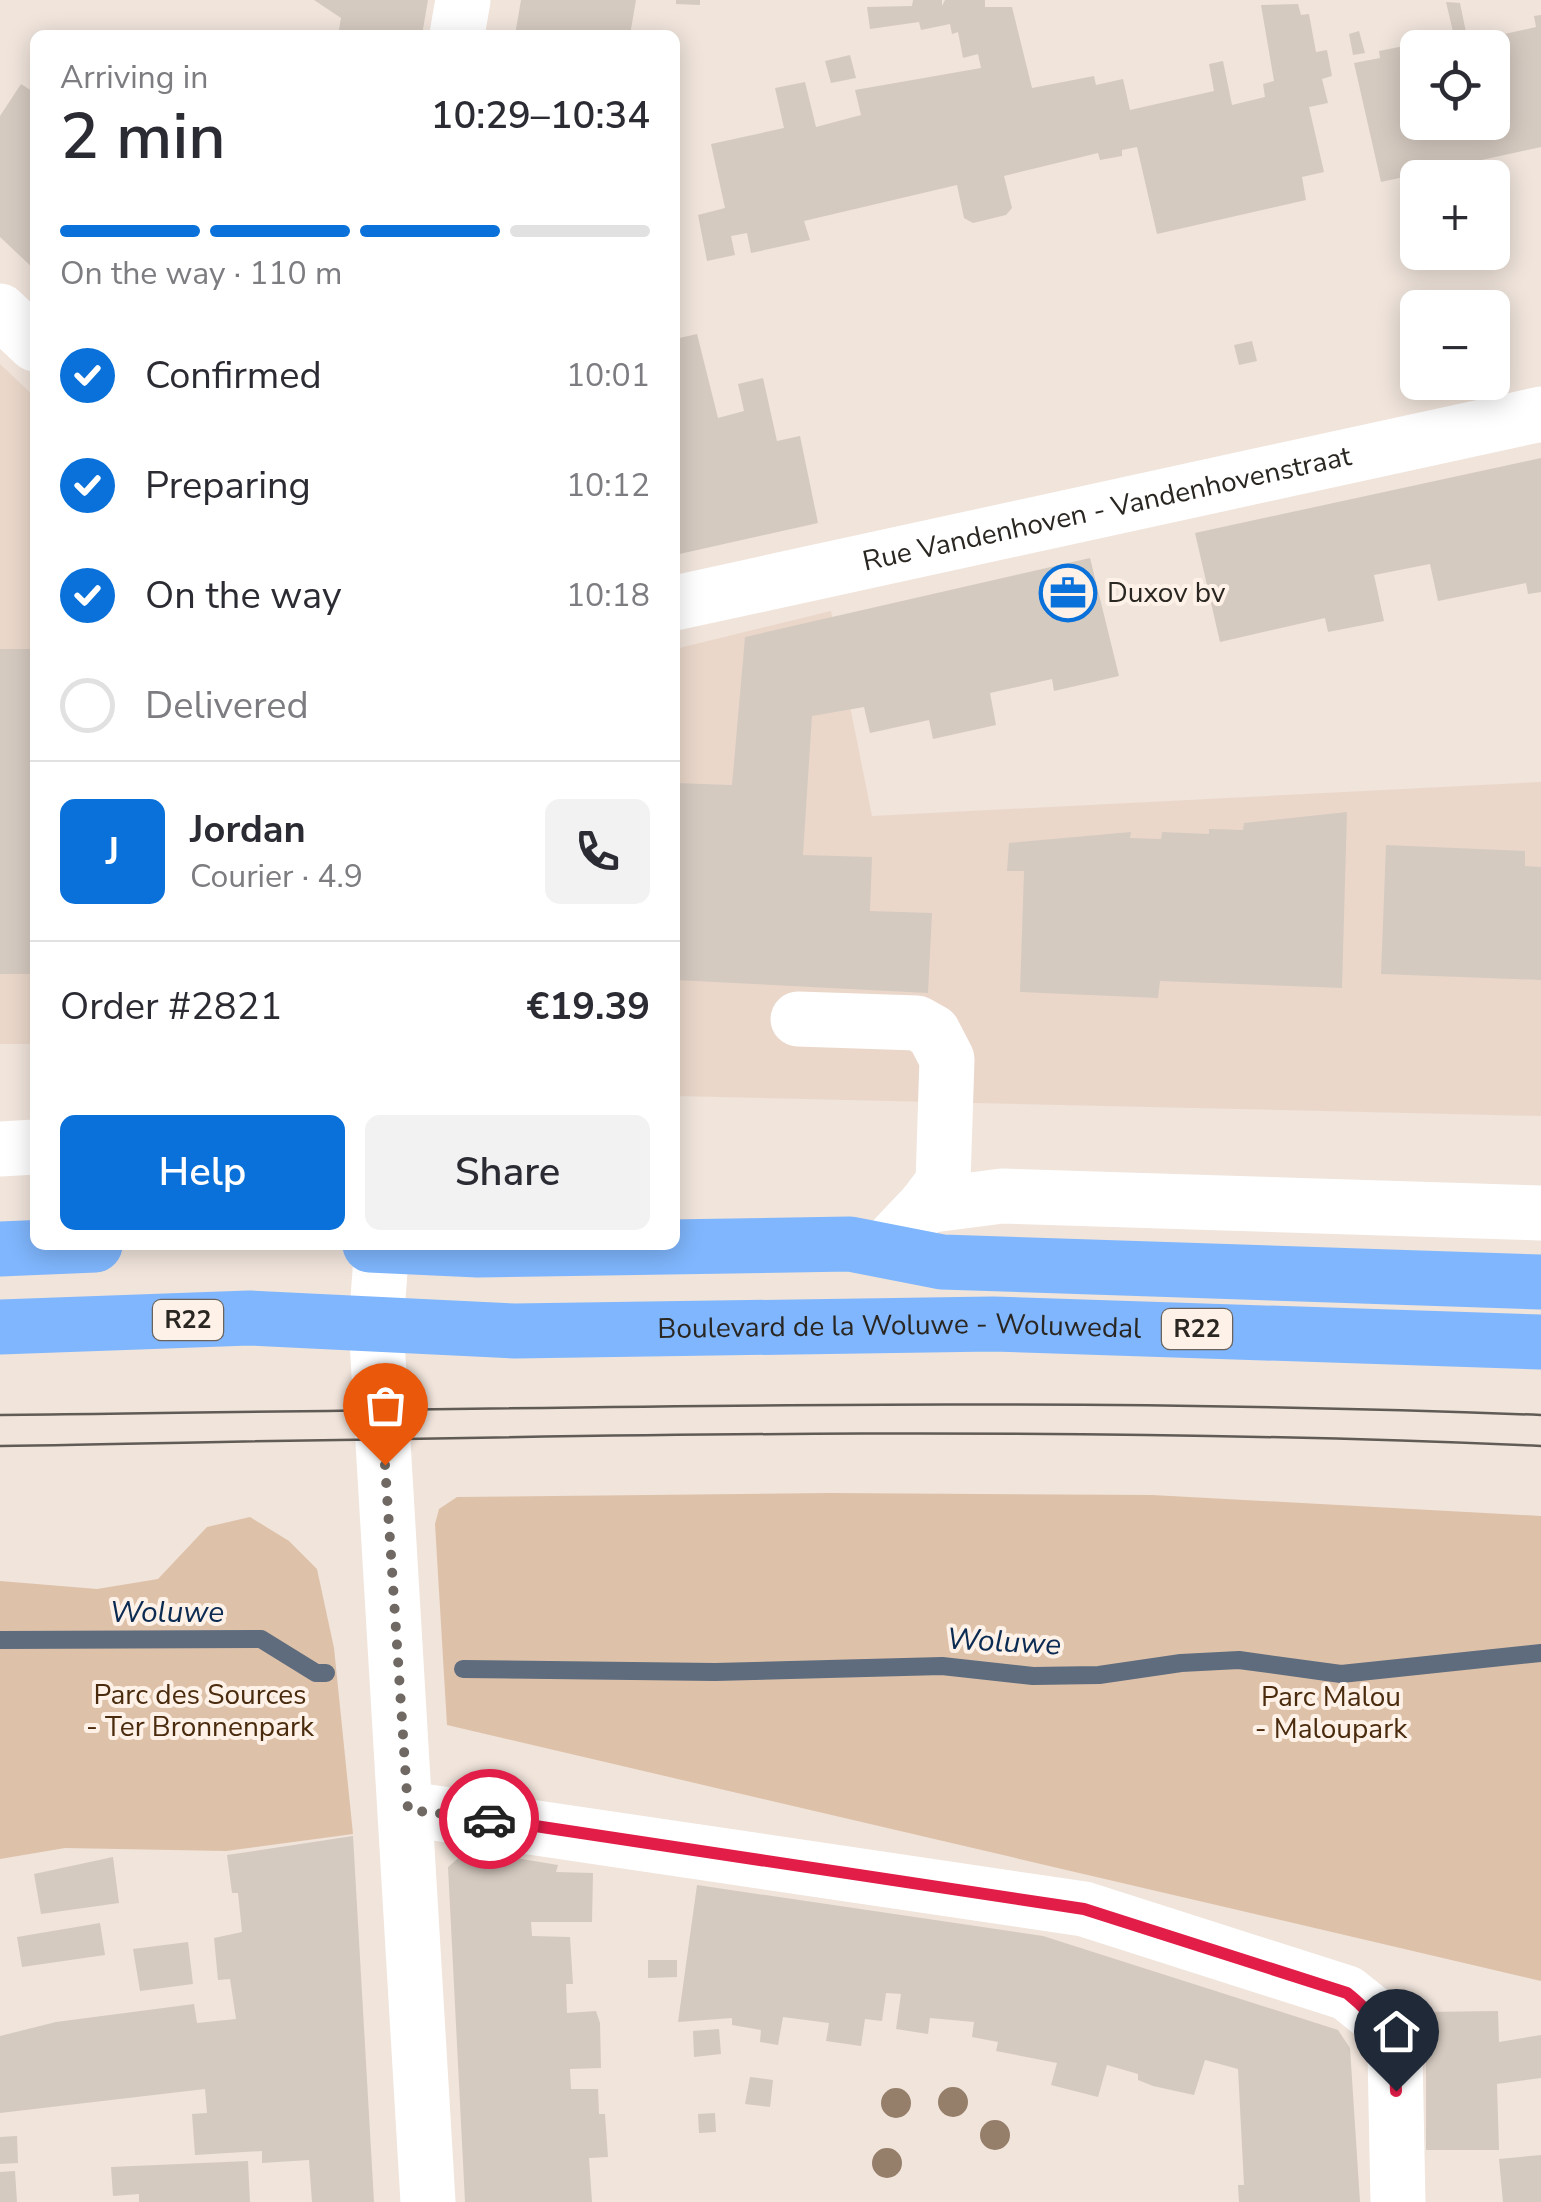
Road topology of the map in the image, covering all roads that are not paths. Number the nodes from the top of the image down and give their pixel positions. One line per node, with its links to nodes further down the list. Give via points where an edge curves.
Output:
1 (463, 0): 2 (street)
2 (458, 30)
3 (0, 311): 4 (street)
4 (30, 339)
5 (1541, 414): 6 (street, Rue Vandenhoven - Vandenhovenstraat)
6 (680, 602)
7 (798, 1019): 8 (street, via 917,1023 934,1032 947,1058)
8 (947, 1139): 11 (street, via 971,1176); 12 (street, via 942,1182)
9 (30, 1147): 10 (street)
10 (0, 1148)
11 (1002, 1196): 12 (street); 13 (street)
12 (925, 1206): 16 (street)
13 (1541, 1212)
14 (30, 1247): 17 (highway)
15 (680, 1247): 16 (highway, R22)
16 (886, 1247): 19 (highway, R22, via 942,1262)
17 (0, 1248)
18 (382, 1250): 20 (street)
19 (1541, 1282)
20 (376, 1324): 21 (highway, R22, via 249,1318); 22 (highway, Boulevard de la Woluwe - Woluwedal / R22, via 515,1331 994,1324); 23 (street)
21 (0, 1327)
22 (1541, 1342)
23 (408, 1810): 24 (street); 25 (street, via 1084,1909 1347,1993 1376,2017 1395,2054)
24 (428, 2202)
25 (1398, 2202)

